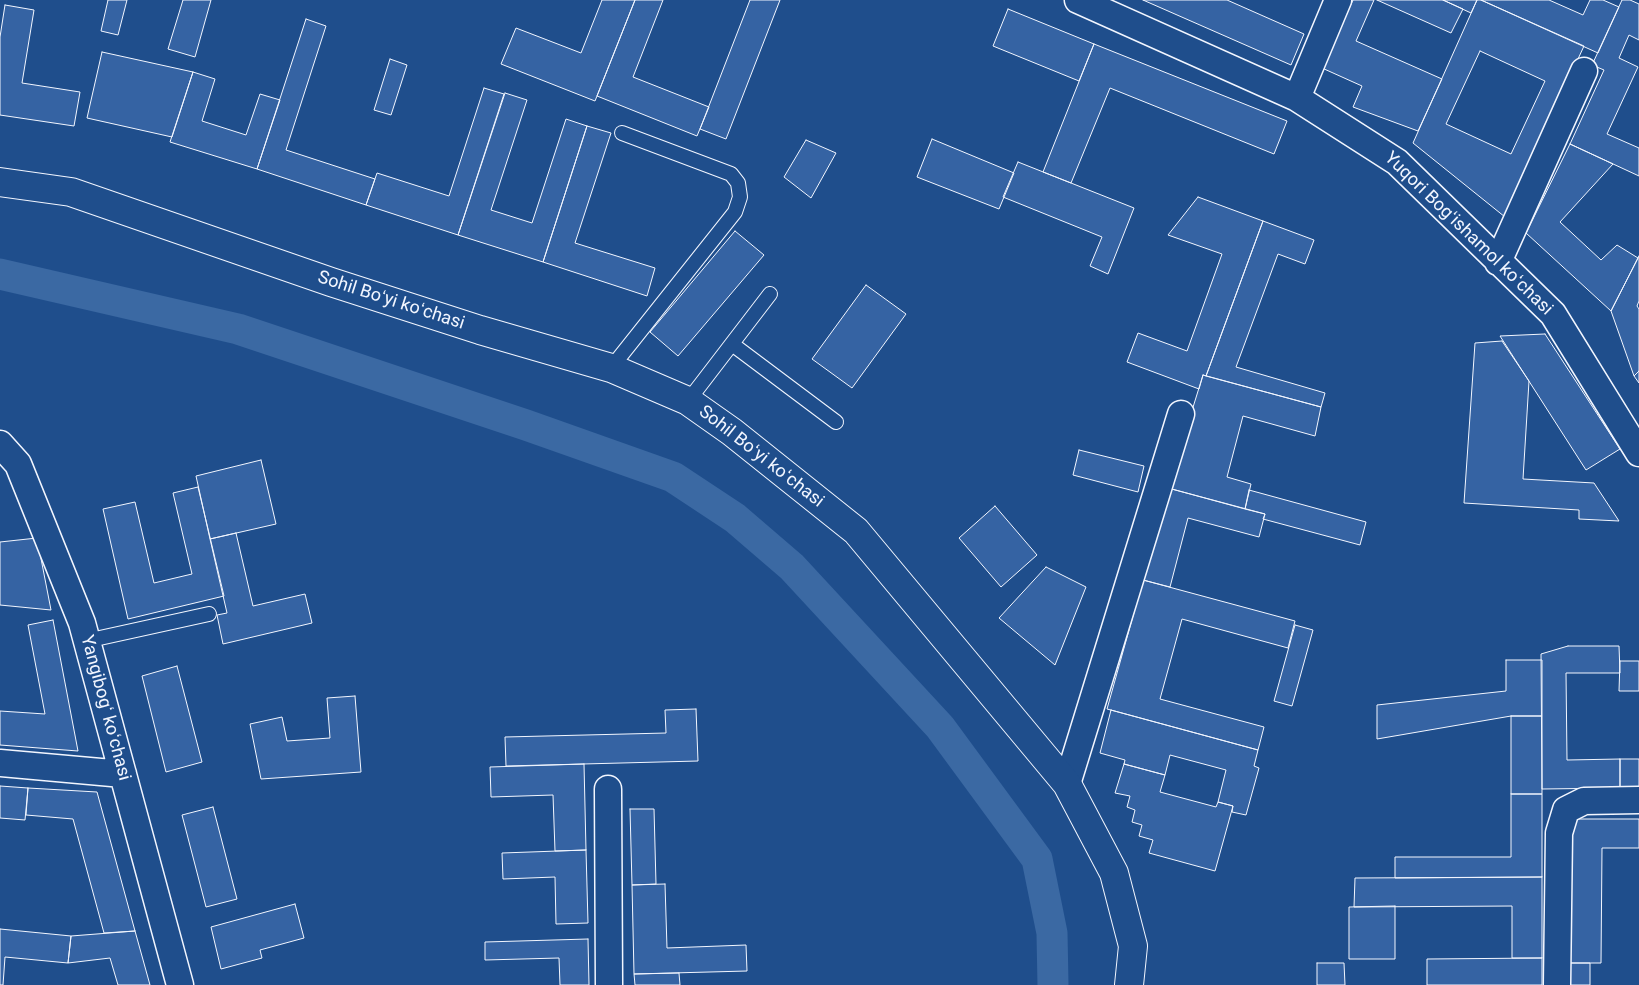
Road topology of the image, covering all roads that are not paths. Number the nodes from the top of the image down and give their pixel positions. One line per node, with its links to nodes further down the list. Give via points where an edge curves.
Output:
1 (1078, 0): 4 (street, Yuqori Bogʻishamol koʻchasi)
2 (1338, 0): 4 (street)
3 (1584, 71): 7 (street)
4 (1297, 98): 7 (street, Yuqori Bogʻishamol koʻchasi, via 1397,162)
5 (622, 133): 10 (lane, via 731,174 738,183 740,197 730,219)
6 (0, 182): 10 (main road, Sohil Boʻyi koʻchasi, via 71,192 331,282)
7 (1498, 262): 15 (street, Yuqori Bogʻishamol koʻchasi, via 1553,314)
8 (770, 294): 9 (lane)
9 (732, 344): 11 (lane); 13 (lane)
10 (611, 368): 11 (main road, Sohil Boʻyi koʻchasi)
11 (688, 401): 20 (main road, Sohil Boʻyi koʻchasi, via 856,531)
12 (1181, 414): 20 (street)
13 (836, 422)
14 (0, 444): 17 (street, Yangibogʻ koʻchasi, via 18,464 82,623)
15 (1639, 453)
16 (209, 614): 17 (lane)
17 (86, 641): 19 (street, Yangibogʻ koʻchasi)
18 (0, 763): 19 (street)
19 (123, 774): 23 (street, Yangibogʻ koʻchasi)
20 (1067, 784): 25 (main road, Sohil Boʻyi koʻchasi, via 1114,873 1133,946)
21 (608, 789): 24 (street)
22 (1639, 800): 26 (street, via 1584,801 1566,810 1559,833)
23 (180, 985)
24 (609, 985)
25 (1129, 985)
26 (1557, 985)

